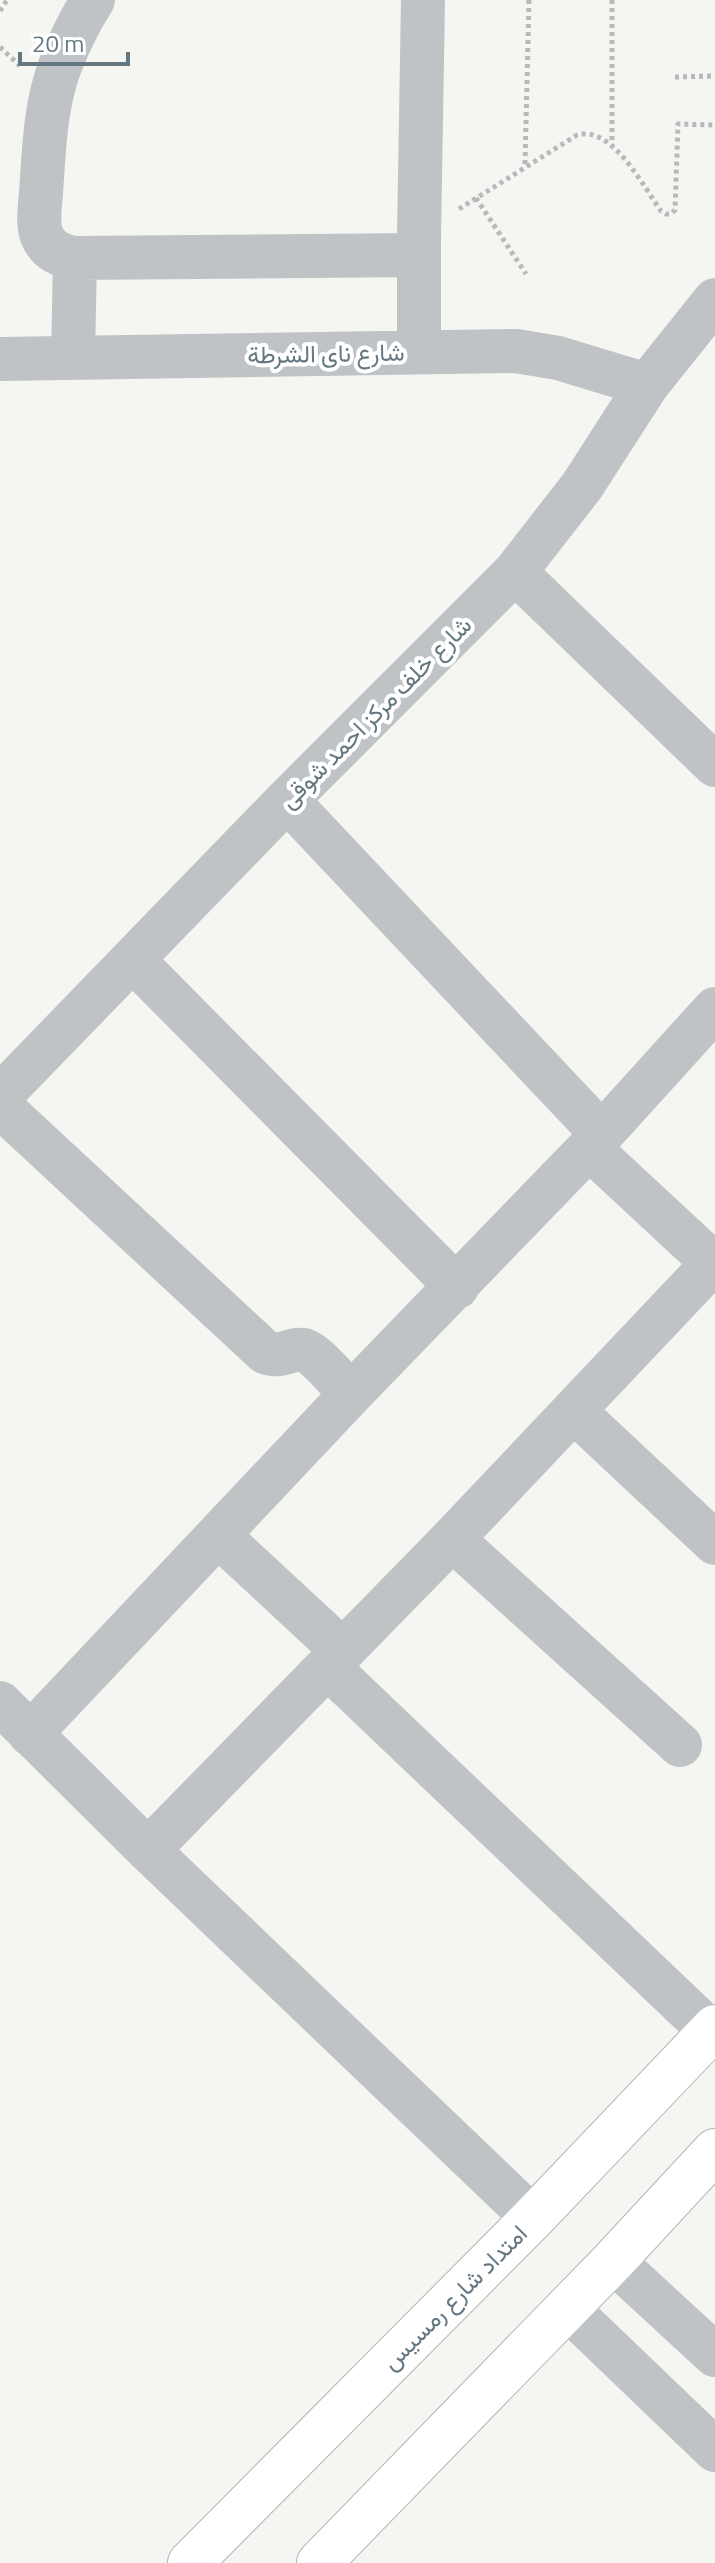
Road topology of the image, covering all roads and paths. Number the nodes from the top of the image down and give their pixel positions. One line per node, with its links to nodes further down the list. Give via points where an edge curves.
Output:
1 (7, 0): 6 (path)
2 (93, 0): 16 (street, via 59,68 44,139 41,233 49,247)
3 (423, 0): 15 (street)
4 (529, 0): 13 (path)
5 (612, 0): 12 (path)
6 (0, 11)
7 (0, 47): 8 (path)
8 (22, 68)
9 (715, 76): 10 (path)
10 (675, 77)
11 (715, 125): 12 (path, via 678,124 671,214 661,211)
12 (612, 144): 13 (path, via 585,132)
13 (525, 165): 14 (path)
14 (476, 198): 15 (path); 17 (path)
15 (419, 246): 16 (street); 19 (street)
16 (75, 258): 20 (street)
17 (526, 274)
18 (715, 300): 22 (street, شارع خلف مركز احمد شوقى)
19 (419, 352): 20 (street, شارع ناى الشرطة); 22 (street, شارع ناى الشرطة, via 516,351)
20 (73, 358): 21 (street, شارع ناى الشرطة)
21 (0, 359)
22 (647, 385): 23 (street, شارع خلف مركز احمد شوقى, via 582,486)
23 (515, 572): 24 (street); 25 (street, شارع خلف مركز احمد شوقى)
24 (715, 765)
25 (287, 800): 26 (street, شارع خلف مركز احمد شوقى); 30 (street)
26 (133, 960): 28 (street, شارع خلف مركز احمد شوقى); 32 (street)
27 (715, 1009): 30 (street)
28 (0, 1096)
29 (0, 1106): 33 (street, via 265,1352 310,1352)
30 (596, 1141): 31 (street); 32 (street)
31 (714, 1263): 34 (street)
32 (457, 1287): 33 (street)
33 (351, 1394): 35 (street)
34 (574, 1411): 36 (street); 37 (street)
35 (219, 1536): 38 (street); 40 (street)
36 (452, 1539): 38 (street); 41 (street)
37 (715, 1543)
38 (335, 1659): 42 (street); 43 (street)
39 (0, 1703): 40 (street)
40 (30, 1734): 42 (street)
41 (680, 1745)
42 (148, 1850): 45 (street)
43 (713, 2029): 45 (main road, امتداد شارع رمسيس)
44 (715, 2151): 46 (main road)
45 (533, 2218): 50 (main road, امتداد شارع رمسيس)
46 (613, 2261): 47 (main road); 48 (street)
47 (567, 2308): 49 (street); 51 (main road)
48 (715, 2355)
49 (715, 2450)
50 (190, 2563)
51 (319, 2563)

